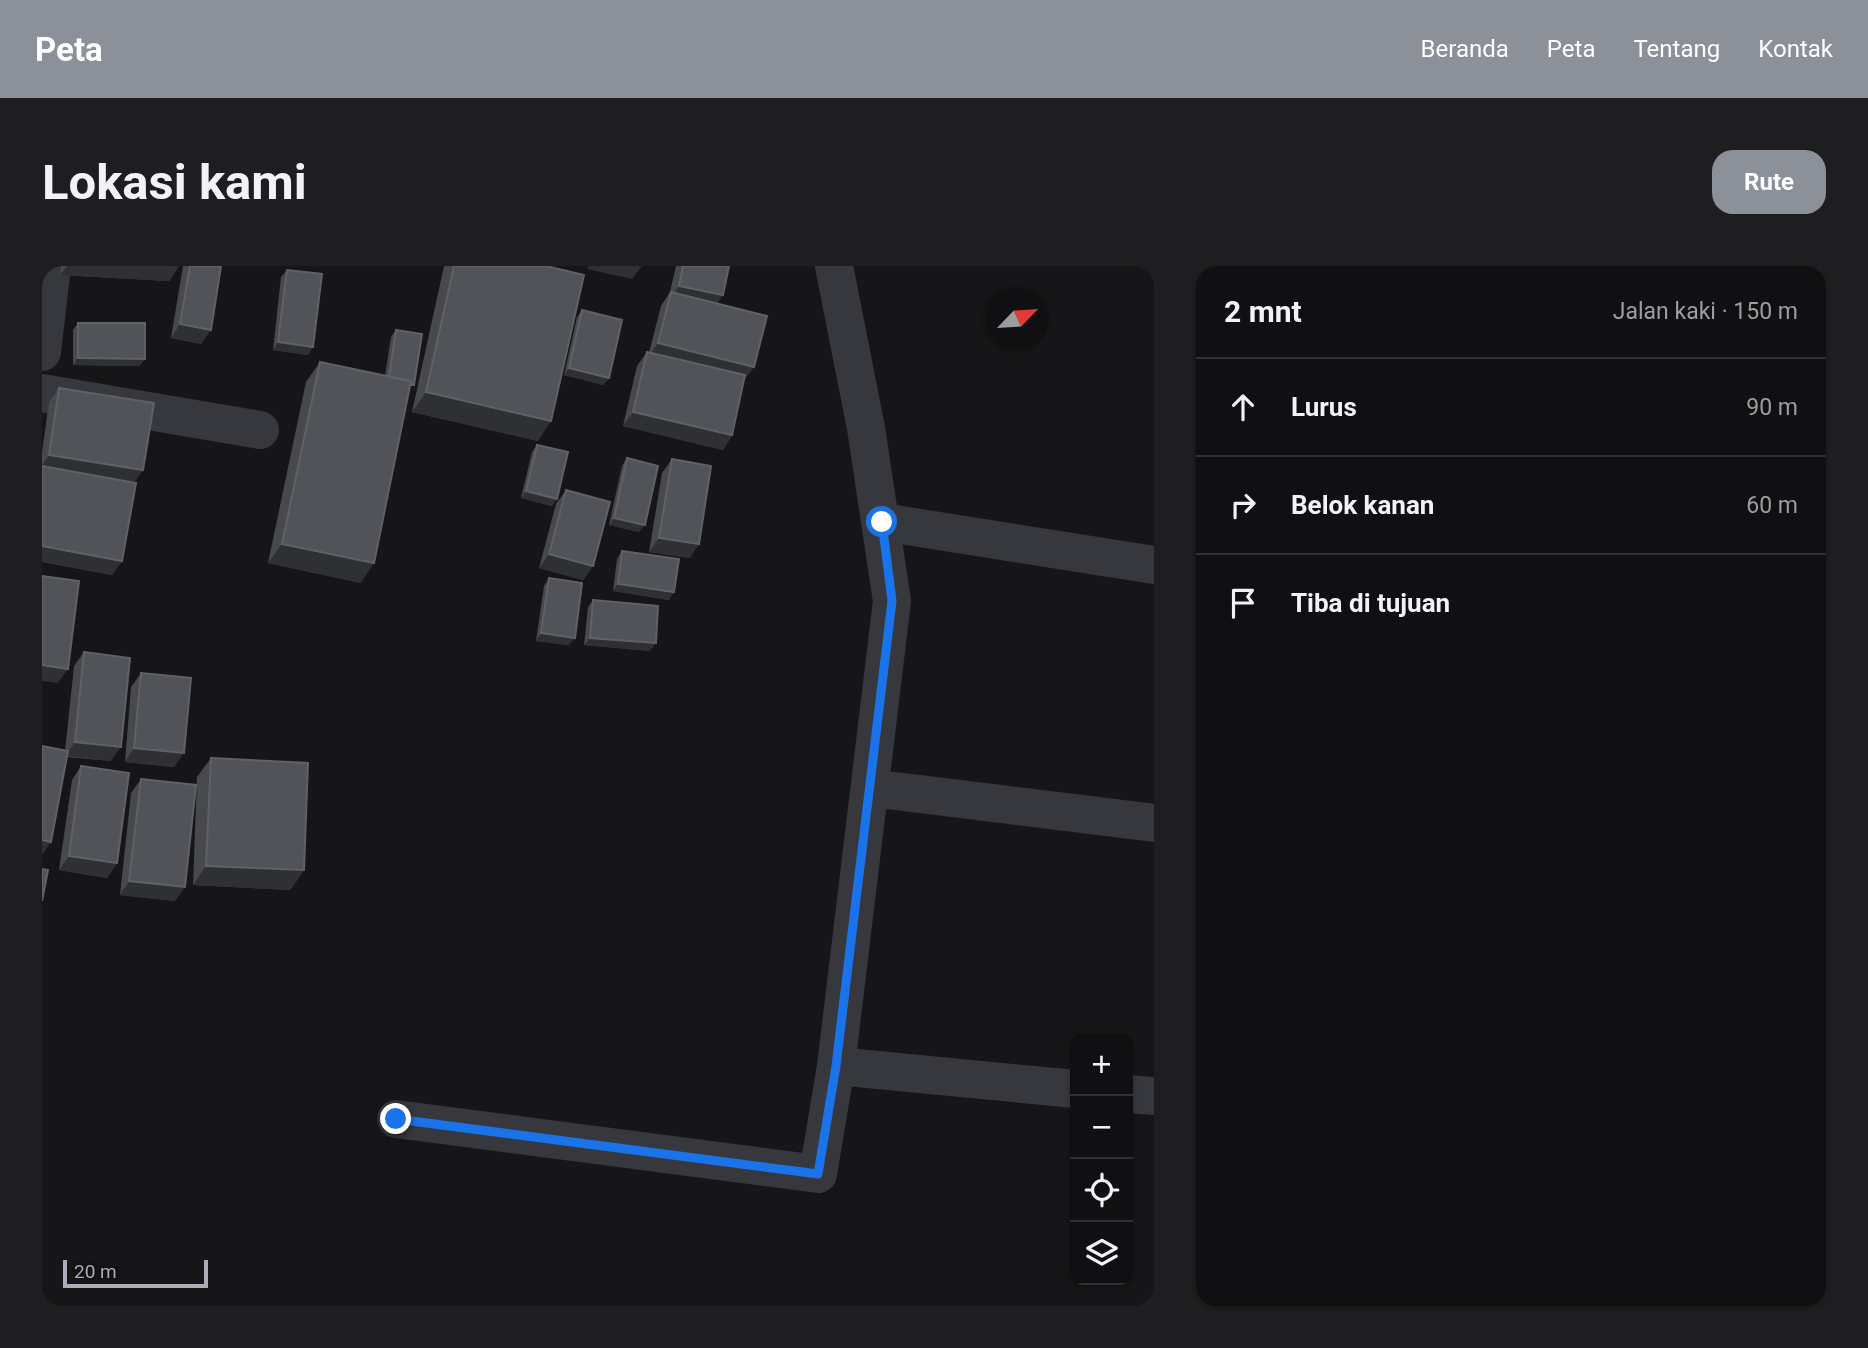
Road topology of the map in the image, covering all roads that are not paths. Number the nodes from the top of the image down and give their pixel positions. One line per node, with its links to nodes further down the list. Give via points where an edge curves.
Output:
1 (52, 266): 3 (street)
2 (834, 266): 6 (street)
3 (42, 352)
4 (42, 393): 5 (street)
5 (260, 430)
6 (882, 522): 7 (street); 8 (street, via 892,601)
7 (1154, 565)
8 (871, 788): 9 (street); 10 (street)
9 (1154, 823)
10 (836, 1066): 11 (street); 14 (street, via 818,1174)
11 (1070, 1089)
12 (1133, 1094): 13 (street)
13 (1154, 1096)
14 (396, 1119)

